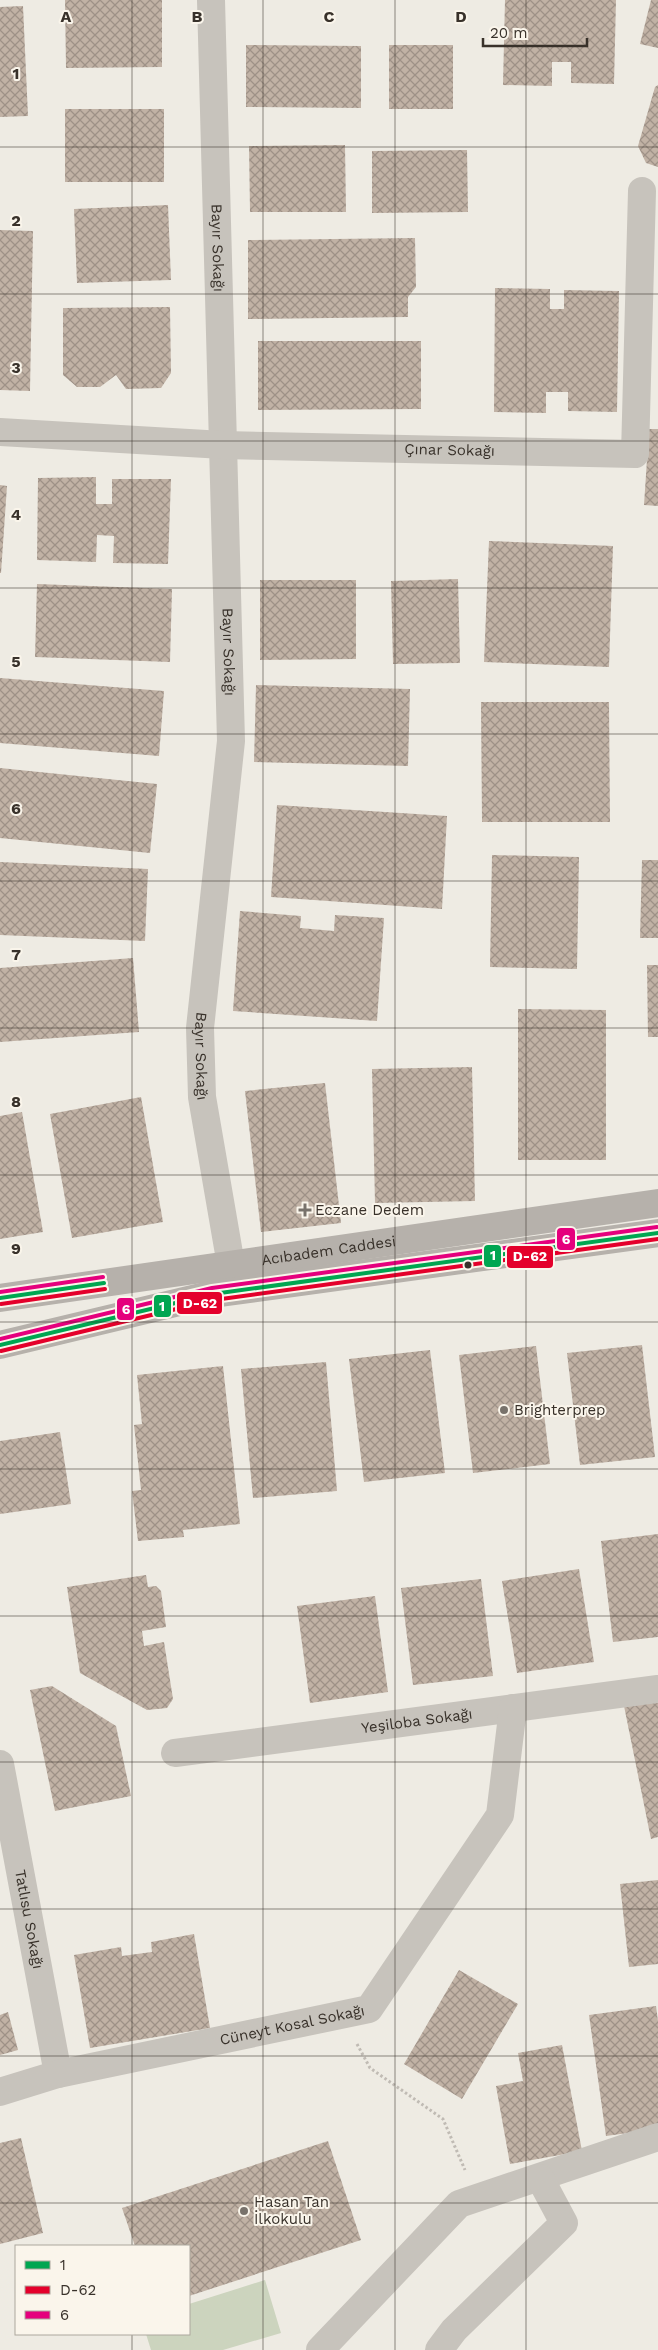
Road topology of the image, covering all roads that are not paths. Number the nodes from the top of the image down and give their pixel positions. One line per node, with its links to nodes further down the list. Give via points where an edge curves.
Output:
1 (211, 0): 4 (street, Bayır Sokağı)
2 (642, 191): 4 (street, Çınar Sokağı, via 635,454)
3 (0, 432): 4 (street, Çınar Sokağı)
4 (223, 444): 7 (street, Bayır Sokağı, via 231,742 200,1028 202,1097)
5 (658, 1203): 7 (main road, Acıbadem Caddesi)
6 (658, 1233): 8 (main road, Acıbadem Caddesi)
7 (232, 1265): 8 (street); 9 (main road, Acıbadem Caddesi)
8 (213, 1294): 10 (main road, Acıbadem Caddesi)
9 (0, 1298)
10 (0, 1346)
11 (658, 1689): 12 (street, Yeşiloba Sokağı)
12 (513, 1708): 13 (street, Yeşiloba Sokağı); 15 (street, Cüneyt Kosal Sokağı, via 500,1815 369,2009)
13 (175, 1753)
14 (0, 1764): 15 (street, Tatlısu Sokağı)
15 (58, 2074): 16 (street, Cüneyt Kosal Sokağı)
16 (0, 2092)
17 (658, 2137): 18 (street)
18 (540, 2178): 19 (street, via 459,2204); 20 (street, via 564,2223 454,2330)
19 (320, 2350)
20 (439, 2350)

